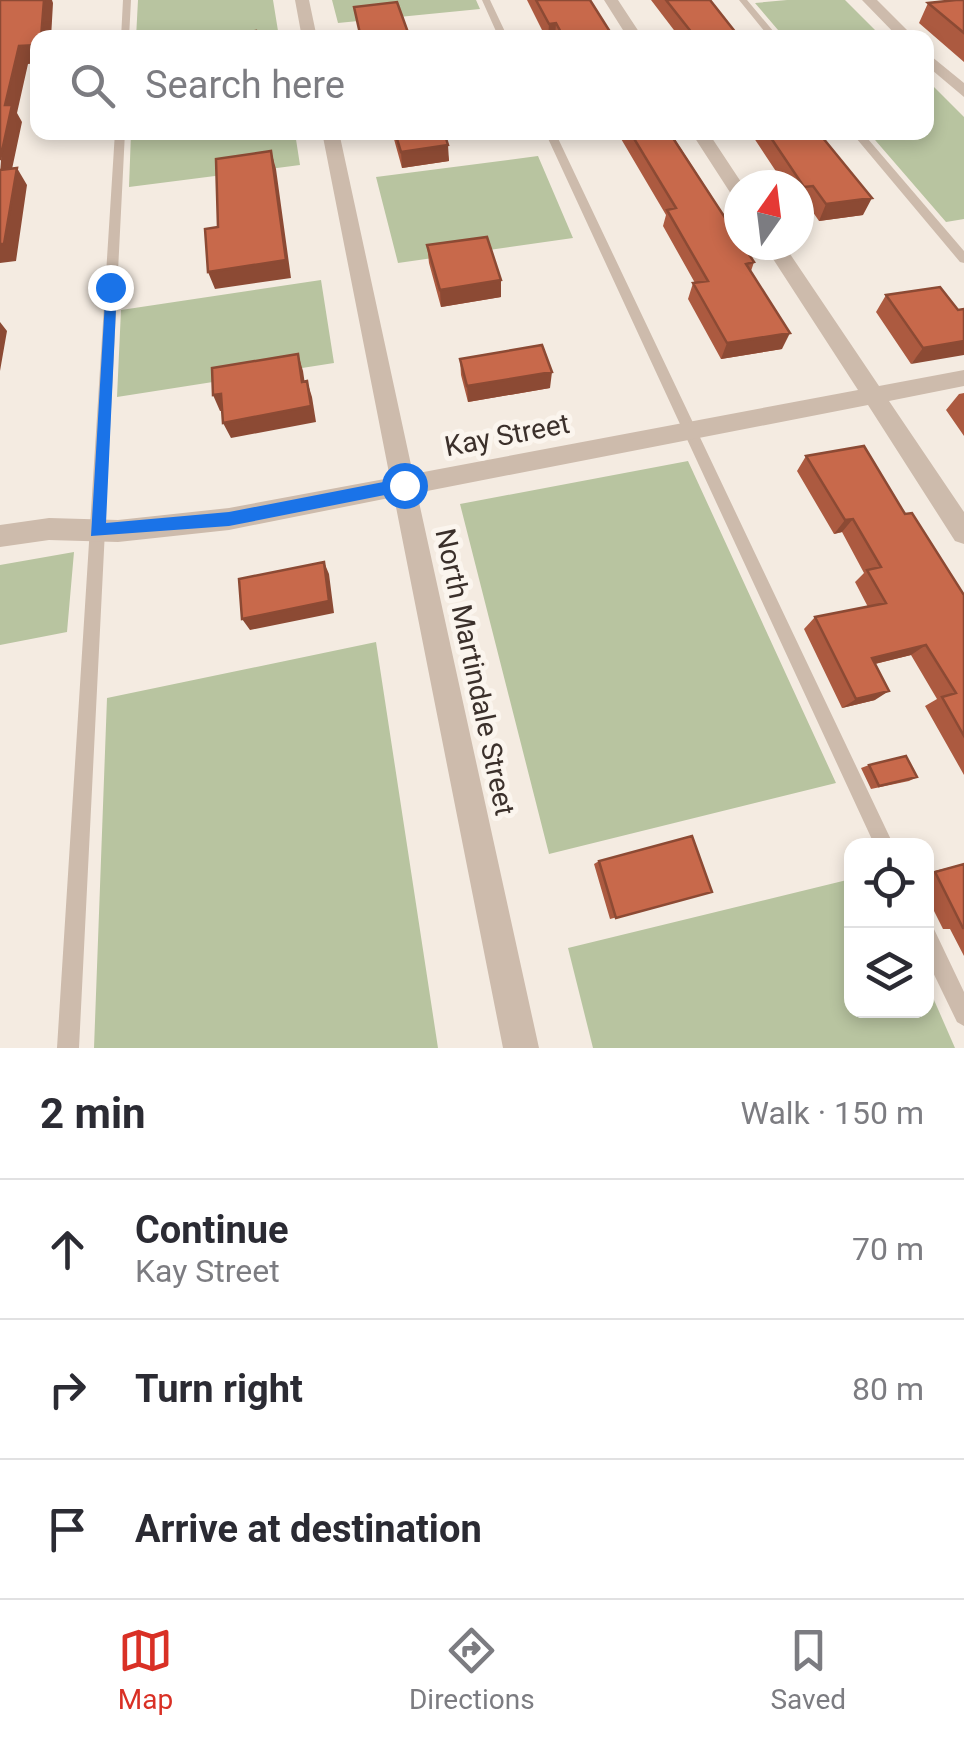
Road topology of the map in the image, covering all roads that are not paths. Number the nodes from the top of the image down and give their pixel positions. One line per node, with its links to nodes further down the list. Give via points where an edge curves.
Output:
1 (127, 0): 7 (lane)
2 (302, 0): 8 (street)
3 (486, 0): 9 (lane)
4 (611, 0): 10 (street)
5 (743, 0): 11 (lane)
6 (869, 0): 12 (street)
7 (125, 30)
8 (308, 30)
9 (500, 30)
10 (631, 30)
11 (768, 30)
12 (900, 30)
13 (934, 64): 14 (street)
14 (964, 92)
15 (120, 140): 27 (lane)
16 (332, 140): 26 (street, North Martindale Street)
17 (554, 140): 25 (lane)
18 (704, 140): 20 (street)
19 (863, 140): 21 (lane)
20 (724, 170)
21 (964, 258)
22 (784, 260): 24 (street)
23 (964, 378): 24 (street, Kay Street)
24 (873, 395): 25 (street, Kay Street); 28 (street)
25 (692, 430): 26 (street, Kay Street); 30 (lane)
26 (404, 485): 27 (street, Kay Street, via 229,519); 34 (street, North Martindale Street)
27 (97, 531): 29 (street, Kay Street); 33 (lane)
28 (964, 532)
29 (0, 536)
30 (882, 838)
31 (934, 951): 32 (lane)
32 (964, 1015)
33 (68, 1048)
34 (521, 1048)

